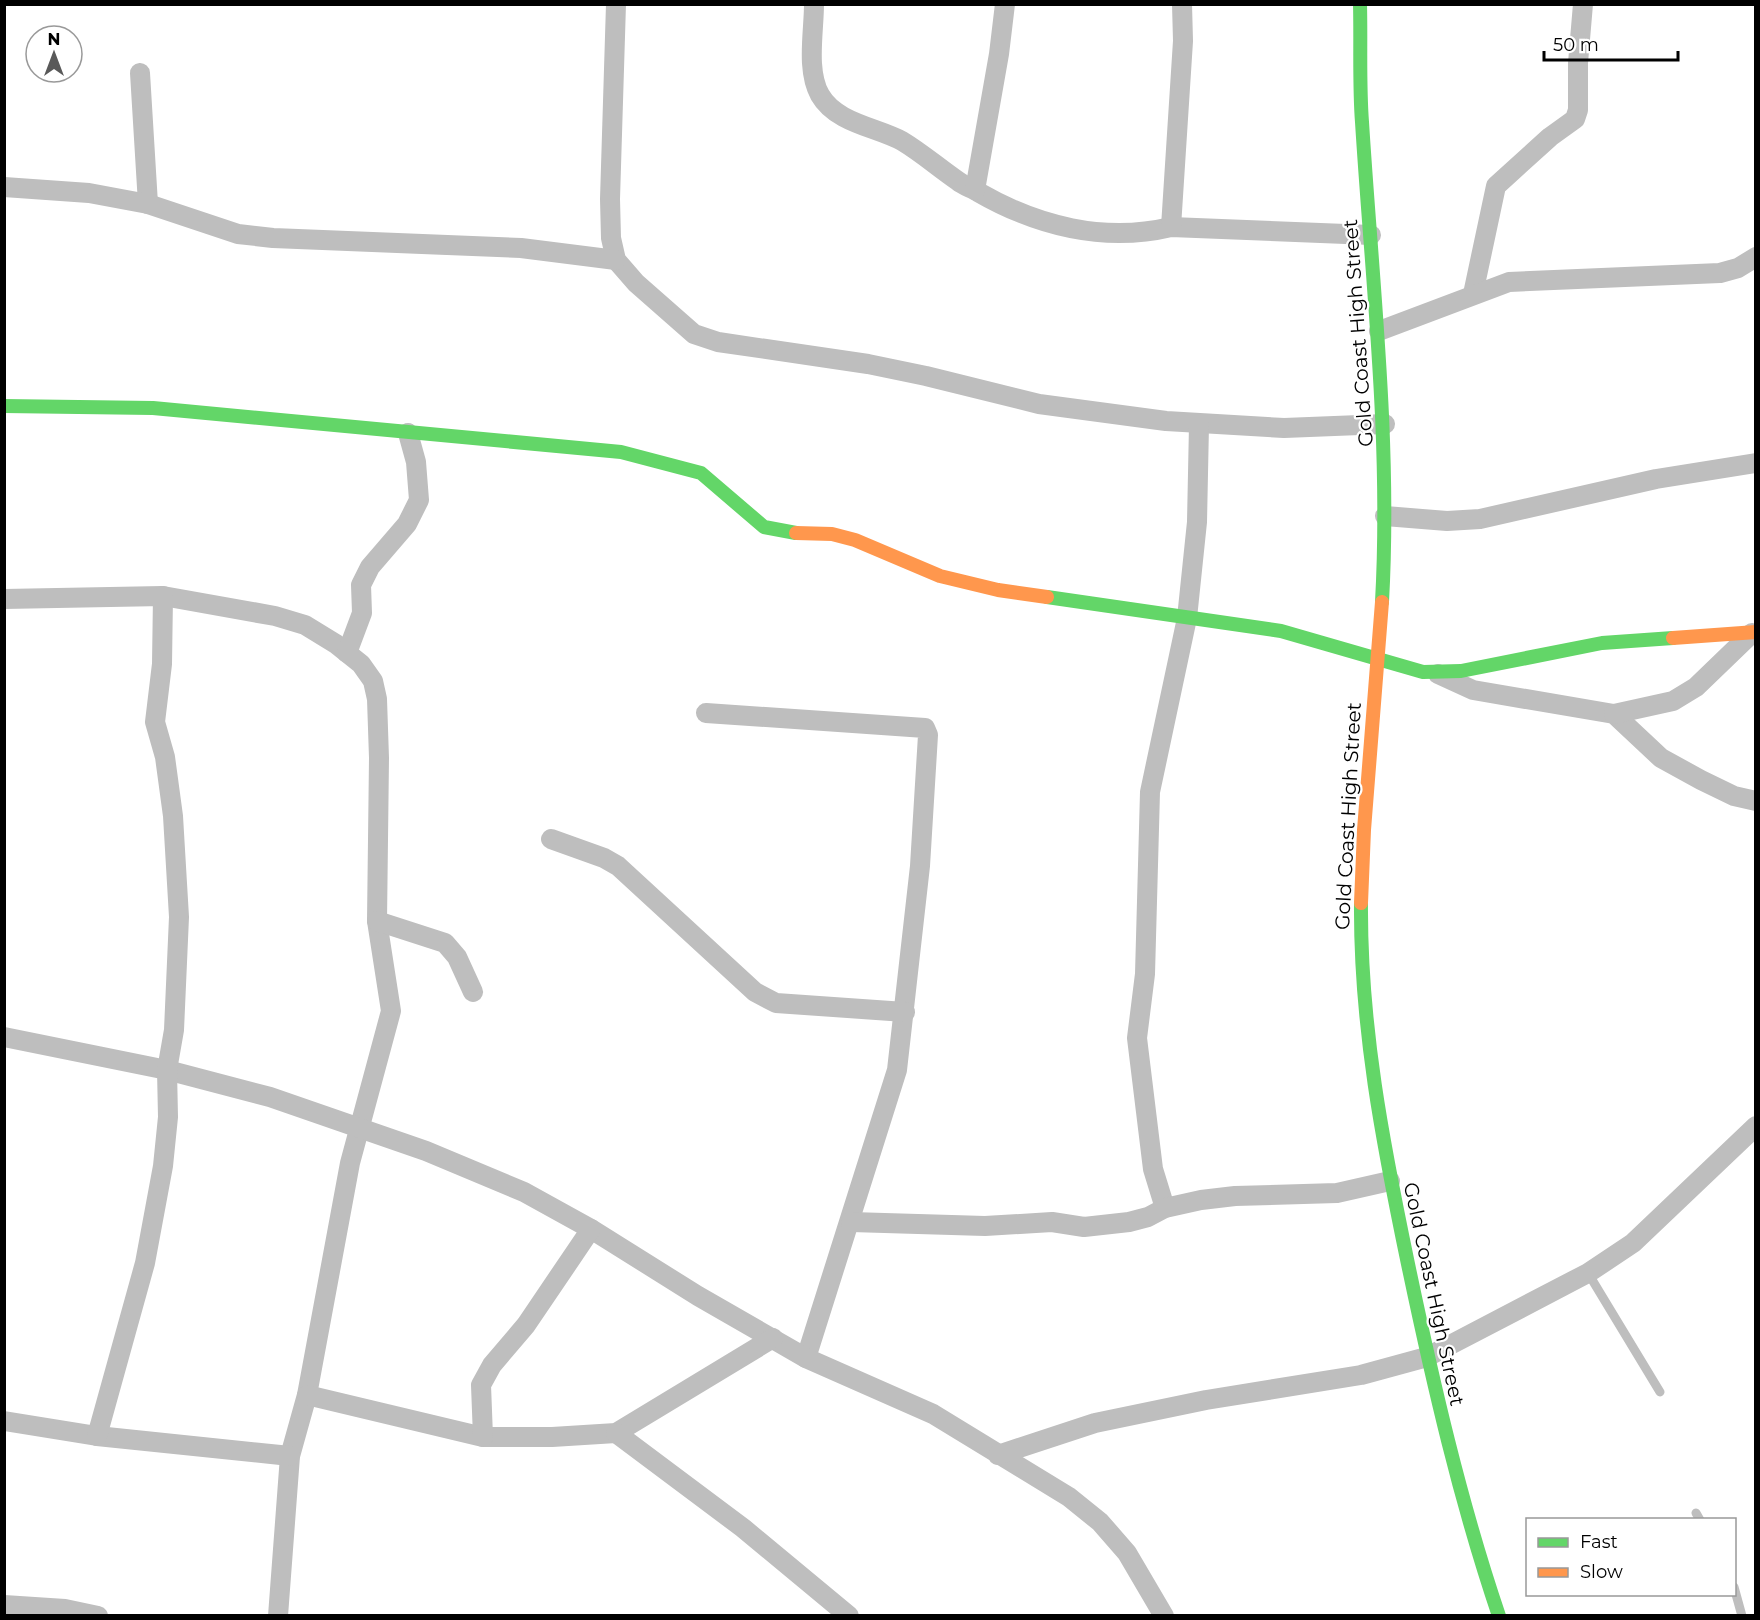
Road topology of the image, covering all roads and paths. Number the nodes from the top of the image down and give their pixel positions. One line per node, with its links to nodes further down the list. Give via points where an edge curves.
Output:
1 (616, 4): 14 (street, via 610,199)
2 (814, 4): 9 (street, via 813,68 820,94 830,108 901,141)
3 (1005, 4): 9 (street)
4 (1182, 4): 11 (street)
5 (1360, 4): 12 (street, Gold Coast High Street, via 1361,106)
6 (1583, 4): 15 (street, via 1575,119 1496,186)
7 (140, 72): 10 (street)
8 (4, 187): 10 (street, via 89,193)
9 (975, 190): 11 (street, via 1006,208 1083,231 1142,234)
10 (148, 204): 14 (street, via 238,234 521,248)
11 (1171, 227): 12 (street)
12 (1371, 235): 16 (street, Gold Coast High Street)
13 (1755, 257): 15 (street, via 1720,273 1509,282)
14 (616, 260): 18 (street, via 663,308 702,338 868,364 1039,404)
15 (1473, 294): 16 (street)
16 (1379, 331): 19 (street, Gold Coast High Street)
17 (4, 406): 20 (street, via 153,408)
18 (1199, 424): 19 (street, via 1284,428); 25 (street, via 1197,522)
19 (1385, 424): 22 (street, Gold Coast High Street)
20 (408, 433): 25 (street, via 640,455 702,473 764,527 855,540 940,576 998,590); 27 (street, via 416,462 419,500 407,524 370,567 361,585 363,613)
21 (1755, 463): 22 (street, via 1656,480 1480,519 1447,521)
22 (1385, 516): 28 (street, Gold Coast High Street)
23 (163, 596): 24 (street); 27 (street, via 305,625); 38 (street, via 162,664 155,722 165,757 173,816 179,917 174,1030)
24 (4, 599)
25 (1187, 618): 28 (street, via 1281,631); 42 (street, via 1150,792 1145,974 1137,1038 1151,1158)
26 (1754, 633): 29 (street, via 1602,643); 31 (street, via 1696,687 1673,701)
27 (347, 653): 34 (street, via 373,681 377,699)
28 (1378, 659): 29 (street); 41 (street, Gold Coast High Street, via 1365,815 1361,937 1364,1001)
29 (1438, 674): 31 (street, via 1473,690)
30 (706, 712): 36 (street, via 927,731 920,866)
31 (1614, 714): 32 (street, via 1661,758 1734,796)
32 (1755, 801)
33 (551, 839): 36 (street, via 618,866 755,992 776,1003)
34 (377, 921): 35 (street, via 445,943 457,957); 40 (street, via 391,1011)
35 (473, 992)
36 (905, 1012): 43 (street, via 893,1087)
37 (4, 1037): 38 (street)
38 (167, 1070): 40 (street, via 270,1097); 53 (street, via 163,1166 147,1252)
39 (1755, 1126): 45 (street, via 1643,1234)
40 (361, 1127): 44 (street, via 524,1192); 50 (street, via 350,1162)
41 (1390, 1181): 42 (street, via 1337,1193 1235,1196); 47 (street, Gold Coast High Street)
42 (1165, 1208): 43 (street, via 1129,1222 1084,1227 1052,1222 985,1226)
43 (851, 1222): 48 (street)
44 (591, 1229): 46 (street); 54 (street, via 526,1325 492,1365 482,1385)
45 (1588, 1273): 47 (street); 49 (lane)
46 (772, 1338): 48 (street); 52 (street)
47 (1427, 1357): 55 (street, via 1361,1375 1206,1400 1095,1424); 63 (street, Gold Coast High Street, via 1453,1470)
48 (806, 1358): 55 (street, via 933,1414)
49 (1660, 1392)
50 (307, 1395): 54 (street); 56 (street)
51 (4, 1421): 53 (street)
52 (616, 1433): 54 (street); 61 (street, via 742,1528)
53 (97, 1436): 56 (street)
54 (483, 1437)
55 (998, 1455): 62 (street, via 1069,1497 1100,1522 1127,1553)
56 (290, 1456): 60 (street)
57 (1736, 1594): 64 (lane)
58 (4, 1605): 59 (street, via 65,1609)
59 (98, 1616)
60 (278, 1616)
61 (849, 1616)
62 (1164, 1616)
63 (1499, 1616)
64 (1742, 1616)

